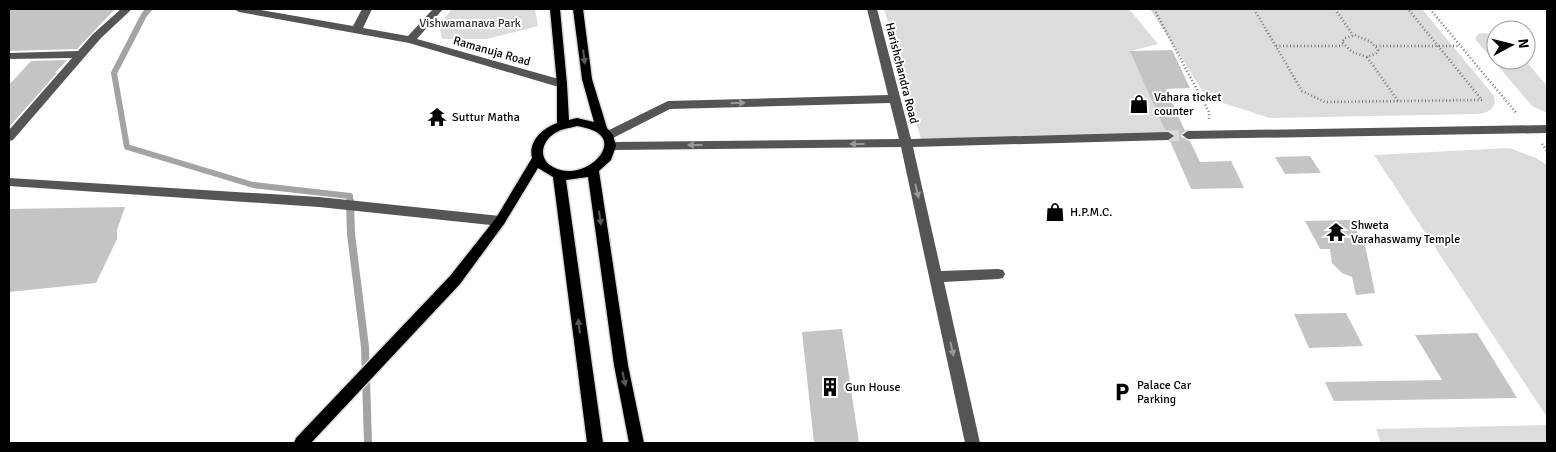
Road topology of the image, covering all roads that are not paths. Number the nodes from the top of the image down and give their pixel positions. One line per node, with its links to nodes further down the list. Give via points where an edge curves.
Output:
1 (127, 9): 11 (street)
2 (239, 9): 8 (street, Ramanuja Road)
3 (367, 9): 9 (street)
4 (438, 9): 10 (street)
5 (554, 9): 13 (main road)
6 (578, 9): 18 (main road, one-way to 18, via 587,79)
7 (872, 9): 14 (street, Harishchandra Road)
8 (268, 11): 9 (street, Ramanuja Road)
9 (356, 31): 10 (street, Ramanuja Road)
10 (410, 40): 13 (street, Ramanuja Road)
11 (81, 54): 12 (street); 20 (street)
12 (9, 56)
13 (562, 84): 15 (main road)
14 (894, 99): 18 (street, one-way to 14, via 668,105); 21 (street, Harishchandra Road)
15 (563, 125): 18 (main road, via 583,123); 22 (main road, via 541,139)
16 (1547, 129): 17 (street)
17 (1188, 135)
18 (607, 136): 21 (street, one-way to 18); 23 (main road, via 609,155)
19 (1168, 136): 21 (street)
20 (9, 137)
21 (906, 143): 28 (street, Harishchandra Road, one-way to 28)
22 (537, 160): 24 (main road, via 545,170); 26 (main road)
23 (593, 170): 24 (main road, via 577,176); 31 (main road, one-way to 31, via 621,365)
24 (560, 175): 30 (main road, one-way to 24)
25 (9, 182): 26 (street, via 319,202)
26 (500, 221): 29 (main road, via 455,280)
27 (998, 274): 28 (street)
28 (936, 277): 32 (street, Harishchandra Road, one-way to 32)
29 (301, 443)
30 (595, 443)
31 (637, 443)
32 (973, 443)

